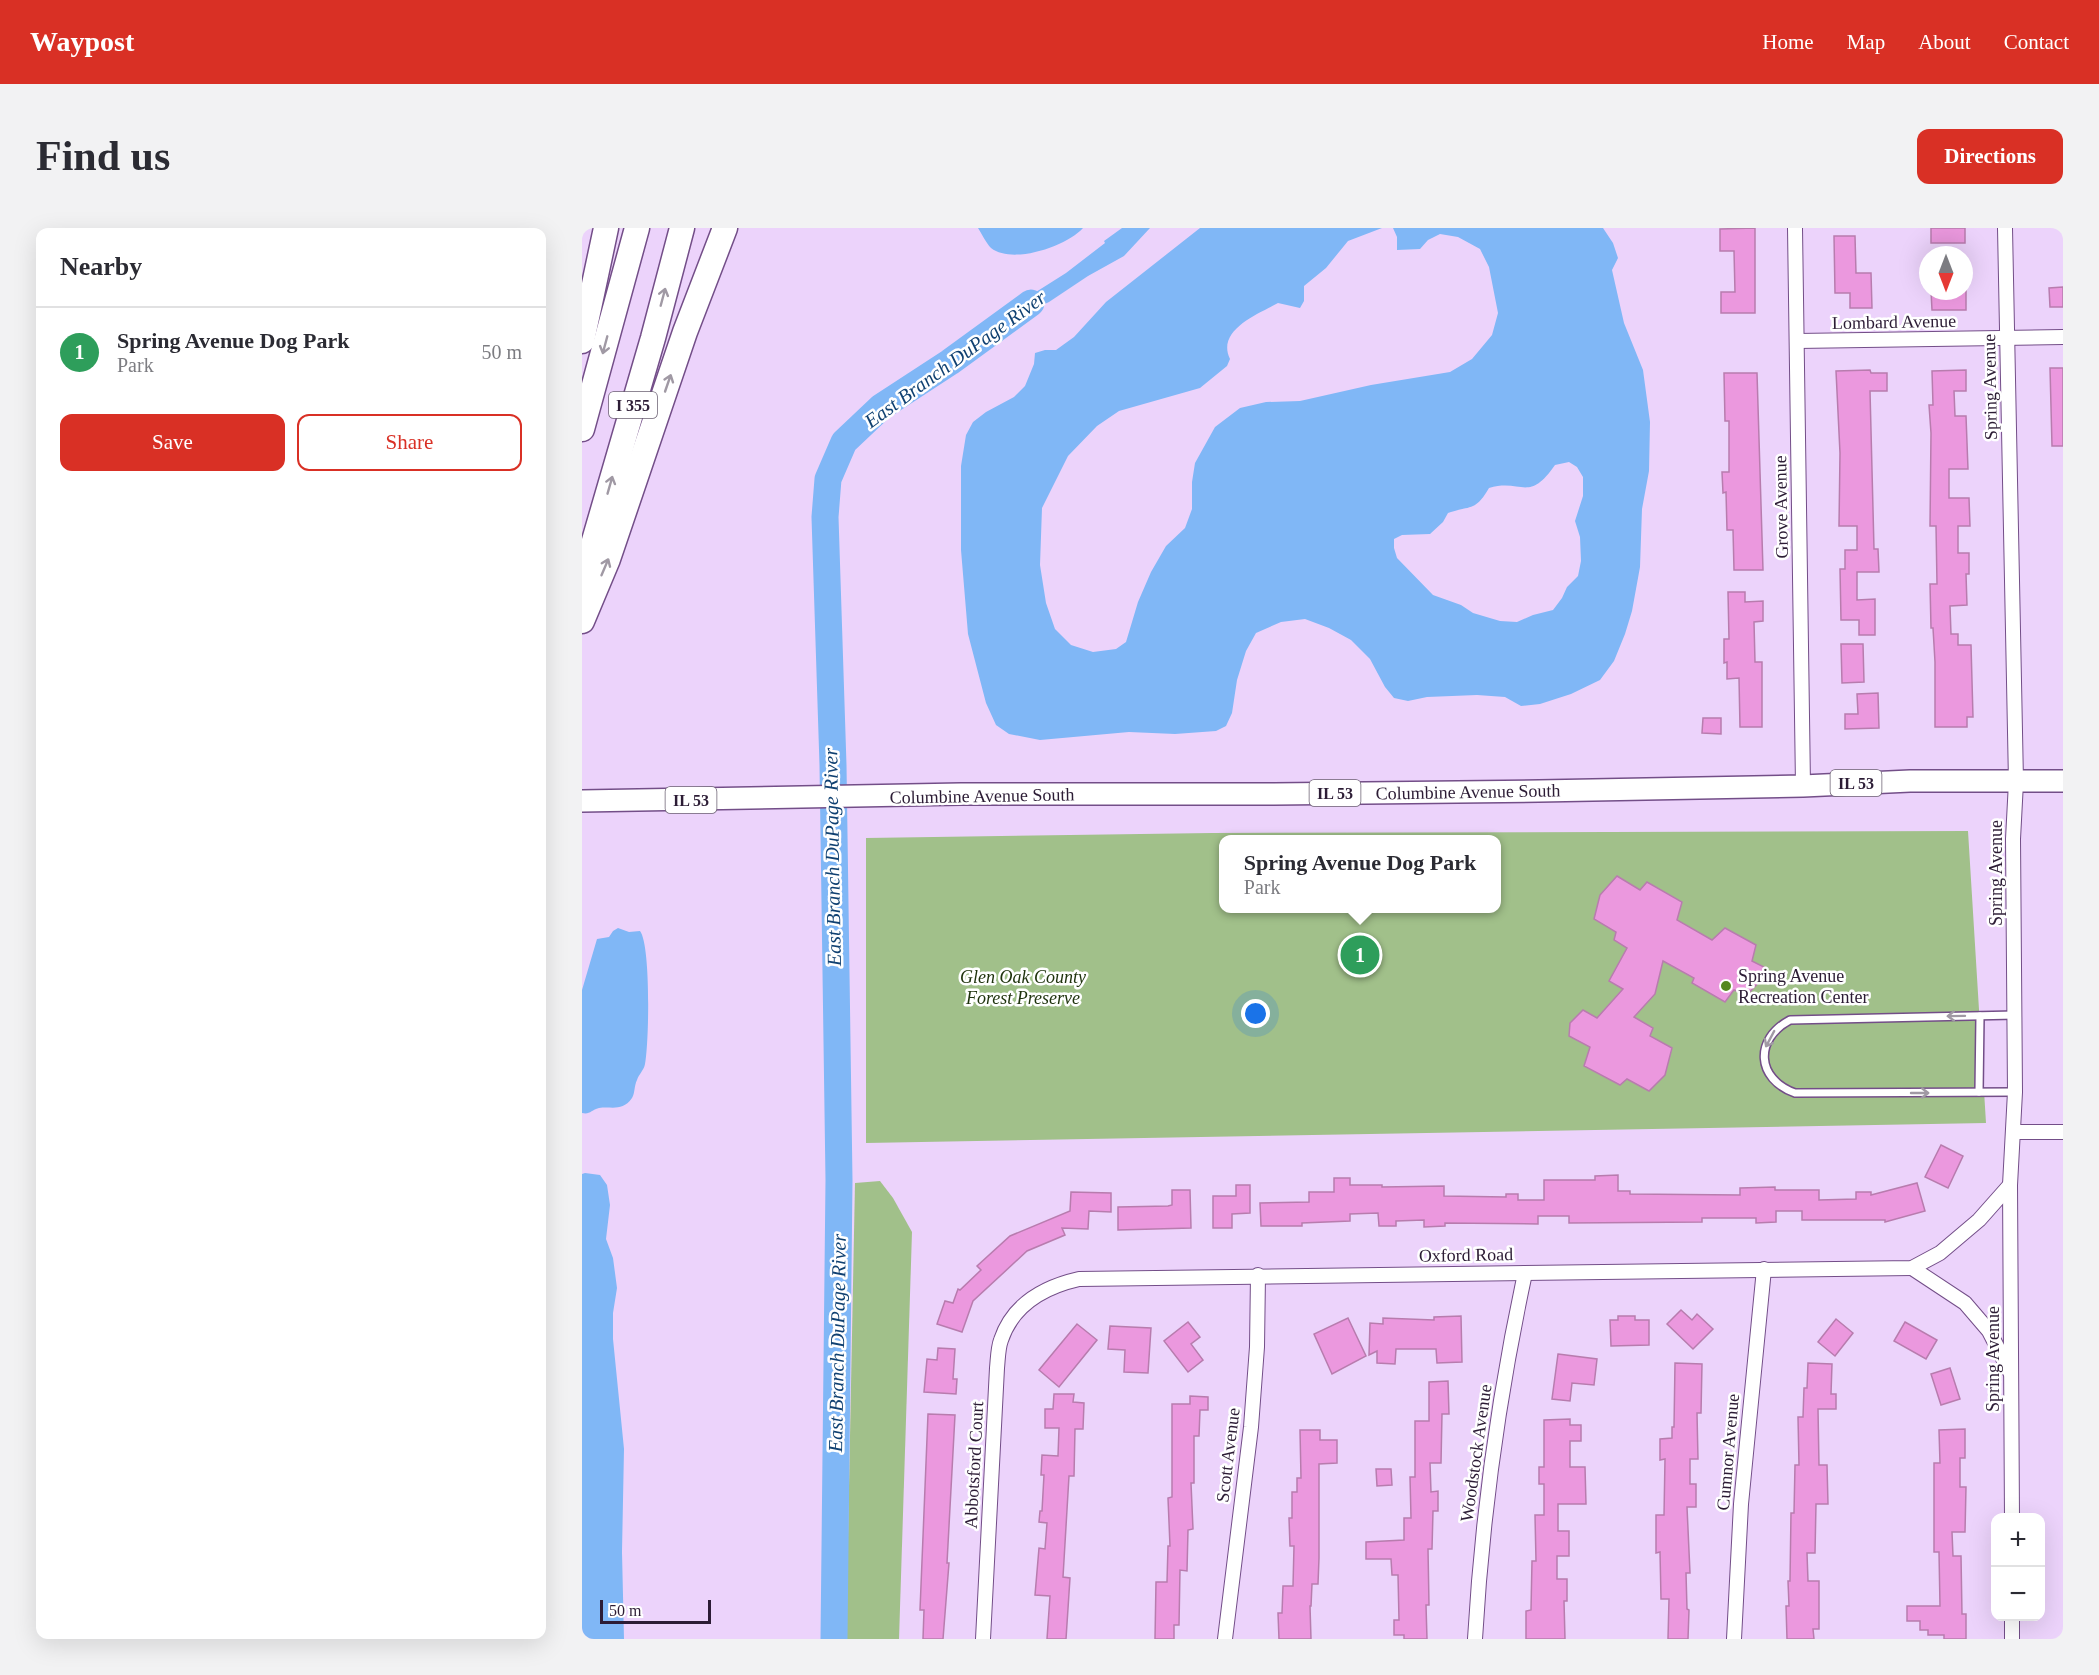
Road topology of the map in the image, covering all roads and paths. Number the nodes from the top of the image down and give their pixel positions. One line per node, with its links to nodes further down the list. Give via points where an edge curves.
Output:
1 (606, 228): 9 (highway)
2 (637, 228): 11 (highway, I 355, one-way to 11)
3 (682, 228): 12 (highway, I 355, one-way to 3)
4 (725, 228): 13 (highway, one-way to 4, via 608,559 685,332)
5 (1795, 228): 10 (street, Grove Avenue)
6 (2005, 228): 8 (street, Spring Avenue)
7 (2063, 337): 8 (street, Lombard Avenue)
8 (2007, 338): 10 (street, Lombard Avenue); 15 (street, Spring Avenue)
9 (582, 341)
10 (1797, 341): 16 (street, Grove Avenue)
11 (582, 429)
12 (582, 582)
13 (582, 621)
14 (2063, 781): 15 (main road, Columbine Avenue South / IL 53)
15 (2016, 782): 16 (main road, Columbine Avenue South / IL 53); 19 (street, Spring Avenue)
16 (1803, 786): 17 (main road, Columbine Avenue South / IL 53)
17 (582, 801)
18 (1980, 1016): 19 (lane); 20 (lane); 20 (lane, one-way to 20, via 1790,1020 1771,1035 1764,1058 1773,1081 1794,1093)
19 (2015, 1016): 21 (street, Spring Avenue)
20 (1979, 1092): 21 (lane)
21 (2015, 1092): 22 (street, Spring Avenue)
22 (2013, 1132): 23 (street); 24 (street, Spring Avenue)
23 (2063, 1132)
24 (2010, 1185): 25 (street, Oxford Road, via 1979,1220 1940,1253); 30 (street, Spring Avenue)
25 (1912, 1268): 26 (street, Oxford Road); 30 (street, via 1965,1303 1989,1331)
26 (1764, 1269): 27 (street, Oxford Road); 36 (street, Cumnor Avenue, via 1740,1504)
27 (1525, 1273): 28 (street, Oxford Road); 35 (street, Woodstock Avenue, via 1491,1460)
28 (1258, 1275): 29 (street, Oxford Road, via 1079,1279 1060,1283); 34 (street, Scott Avenue, via 1251,1427)
29 (1026, 1301): 33 (street, Abbotsford Court, via 1007,1323 1000,1342)
30 (2012, 1377): 31 (street, Spring Avenue)
31 (2012, 1513)
32 (2012, 1621): 37 (street)
33 (983, 1639)
34 (1225, 1639)
35 (1475, 1639)
36 (1734, 1639)
37 (2012, 1639)

